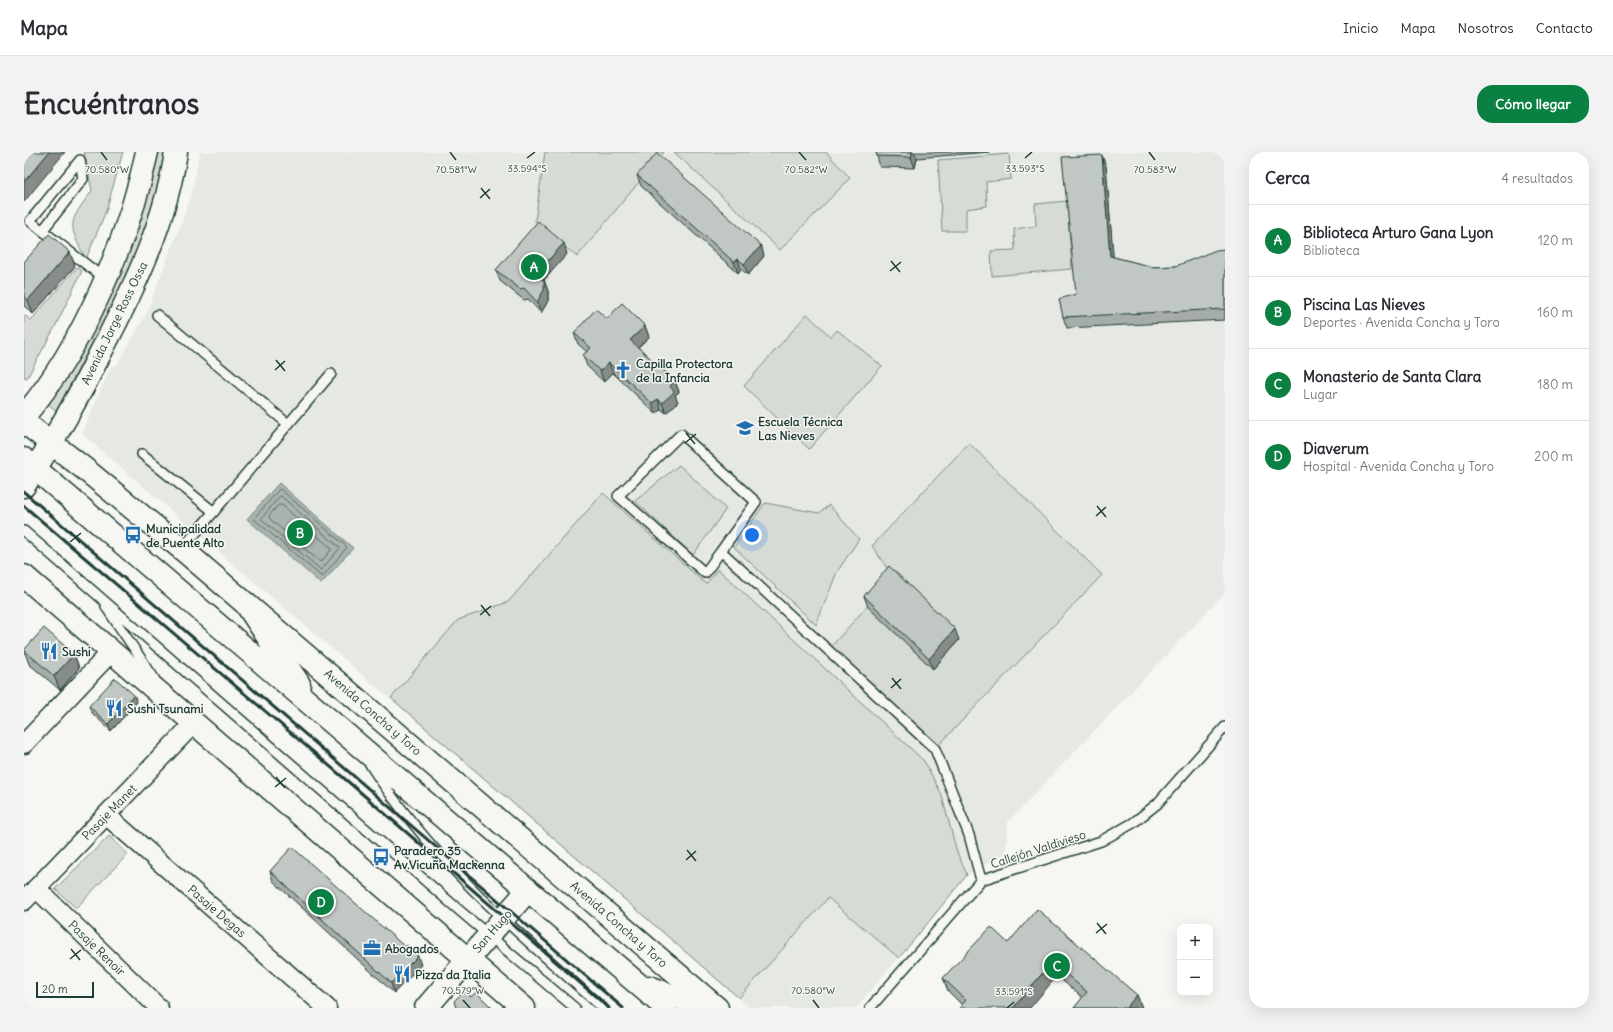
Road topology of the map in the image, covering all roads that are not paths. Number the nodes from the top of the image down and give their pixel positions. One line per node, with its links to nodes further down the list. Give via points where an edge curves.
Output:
1 (147, 152): 4 (street, via 122,239)
2 (176, 152): 10 (street, Avenida Jorge Ross Ossa, via 173,172 156,231 140,274)
3 (43, 230): 3 (lane, via 30,221 80,160 83,179); 4 (lane)
4 (105, 279): 7 (street, via 74,342 41,395)
5 (157, 315): 9 (lane)
6 (331, 374): 9 (lane)
7 (24, 416)
8 (24, 422): 10 (street, Avenida Concha y Toro)
9 (288, 424): 13 (lane)
10 (52, 443): 12 (street, Avenida Jorge Ross Ossa); 15 (street, Avenida Concha y Toro)
11 (142, 454): 13 (lane)
12 (28, 471): 22 (street)
13 (214, 512): 15 (lane)
14 (24, 531): 18 (lane)
15 (182, 549): 19 (street, Avenida Concha y Toro)
16 (721, 551): 16 (lane, via 756,502 681,434 618,496 705,573); 28 (lane, via 935,749 969,835)
17 (24, 576): 20 (street)
18 (99, 596): 21 (lane); 32 (lane)
19 (246, 604): 22 (street); 43 (street, Avenida Concha y Toro)
20 (111, 652): 21 (street); 25 (street)
21 (170, 703): 23 (street)
22 (313, 706): 26 (street)
23 (194, 723): 27 (street, Pasaje Manet); 33 (street)
24 (1225, 727): 28 (lane, Callejón Valdivieso, via 1157,804 1133,823 1102,841)
25 (24, 744)
26 (358, 745): 29 (street); 31 (lane, via 393,798 429,844)
27 (106, 815): 30 (street, Pasaje Manet); 36 (street, Pasaje Degas)
28 (981, 880): 44 (lane, Callejón Valdivieso)
29 (528, 890): 31 (street, San Hugo); 34 (street)
30 (30, 895): 35 (street, Pasaje Renoir)
31 (503, 918): 32 (street, San Hugo); 40 (lane)
32 (488, 935): 33 (street, San Hugo); 39 (lane)
33 (467, 959): 37 (street, San Hugo); 38 (street)
34 (636, 982): 41 (street); 42 (street)
35 (159, 1008)
36 (327, 1008)
37 (426, 1008)
38 (524, 1008)
39 (575, 1008)
40 (603, 1008)
41 (666, 1008)
42 (706, 1008)
43 (717, 1008)
44 (870, 1008)

